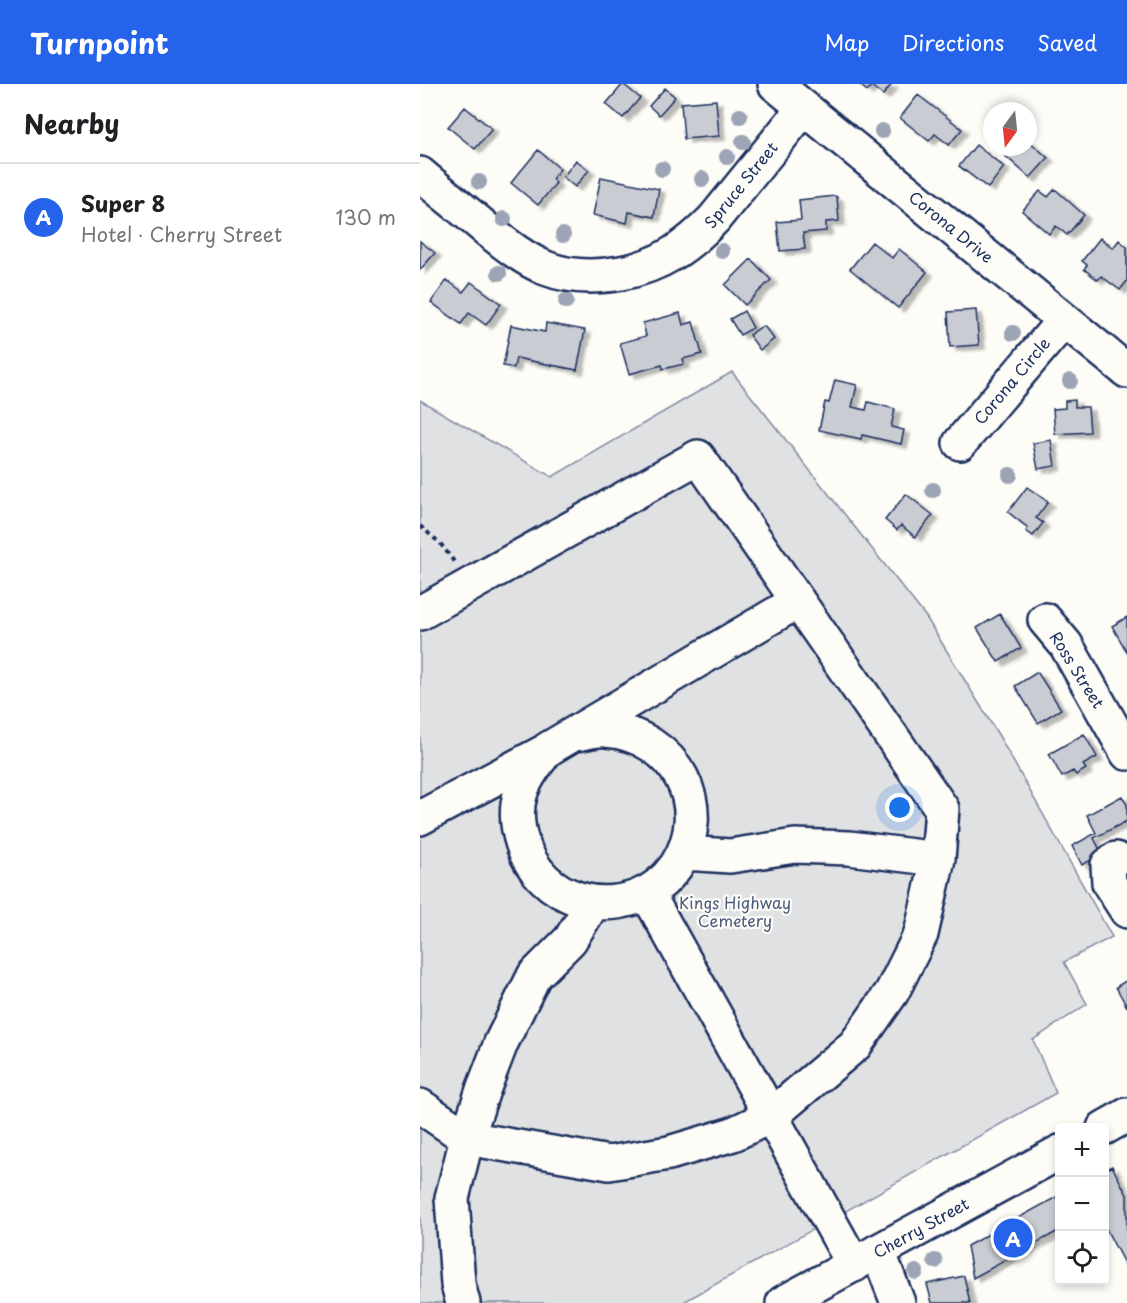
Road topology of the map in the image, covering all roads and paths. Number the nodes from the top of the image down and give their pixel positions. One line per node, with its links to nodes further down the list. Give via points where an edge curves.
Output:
1 (775, 84): 2 (street, Corona Drive)
2 (804, 108): 3 (street, Spruce Street, via 698,236 665,259 630,272 592,277 564,274 526,260); 4 (street, Corona Drive)
3 (420, 174)
4 (1064, 320): 5 (street, Corona Drive); 6 (street, Corona Circle)
5 (1127, 371)
6 (960, 443)
7 (420, 526): 8 (path, via 440,543)
8 (471, 585): 9 (street, via 698,457); 10 (street)
9 (798, 601): 12 (street); 16 (street, via 942,809)
10 (420, 613)
11 (1045, 620): 13 (street, Ross Street, via 1066,645)
12 (562, 742): 14 (street); 15 (street, via 604,730 633,734 660,749 679,772 690,799 691,827); 19 (street, via 529,772 518,800 518,829 527,858 543,880 566,896)
13 (1127, 753)
14 (420, 818)
15 (684, 854): 16 (street, via 730,856 795,846); 18 (street, via 669,876)
16 (938, 859): 22 (street, via 921,934 892,992 855,1045)
17 (1116, 859): 20 (street, via 1108,865 1109,883)
18 (647, 893): 19 (street, via 621,903); 22 (street)
19 (593, 903): 23 (street, via 570,940 534,976 501,1043)
20 (1127, 911)
21 (420, 1106): 23 (street)
22 (771, 1116): 23 (street, via 733,1134 669,1153 609,1163); 25 (street)
23 (467, 1138): 27 (street, via 452,1198)
24 (1055, 1154): 25 (street, Cherry Street)
25 (866, 1258): 26 (street, Cherry Street); 28 (street)
26 (802, 1298)
27 (463, 1303)
28 (898, 1303)

